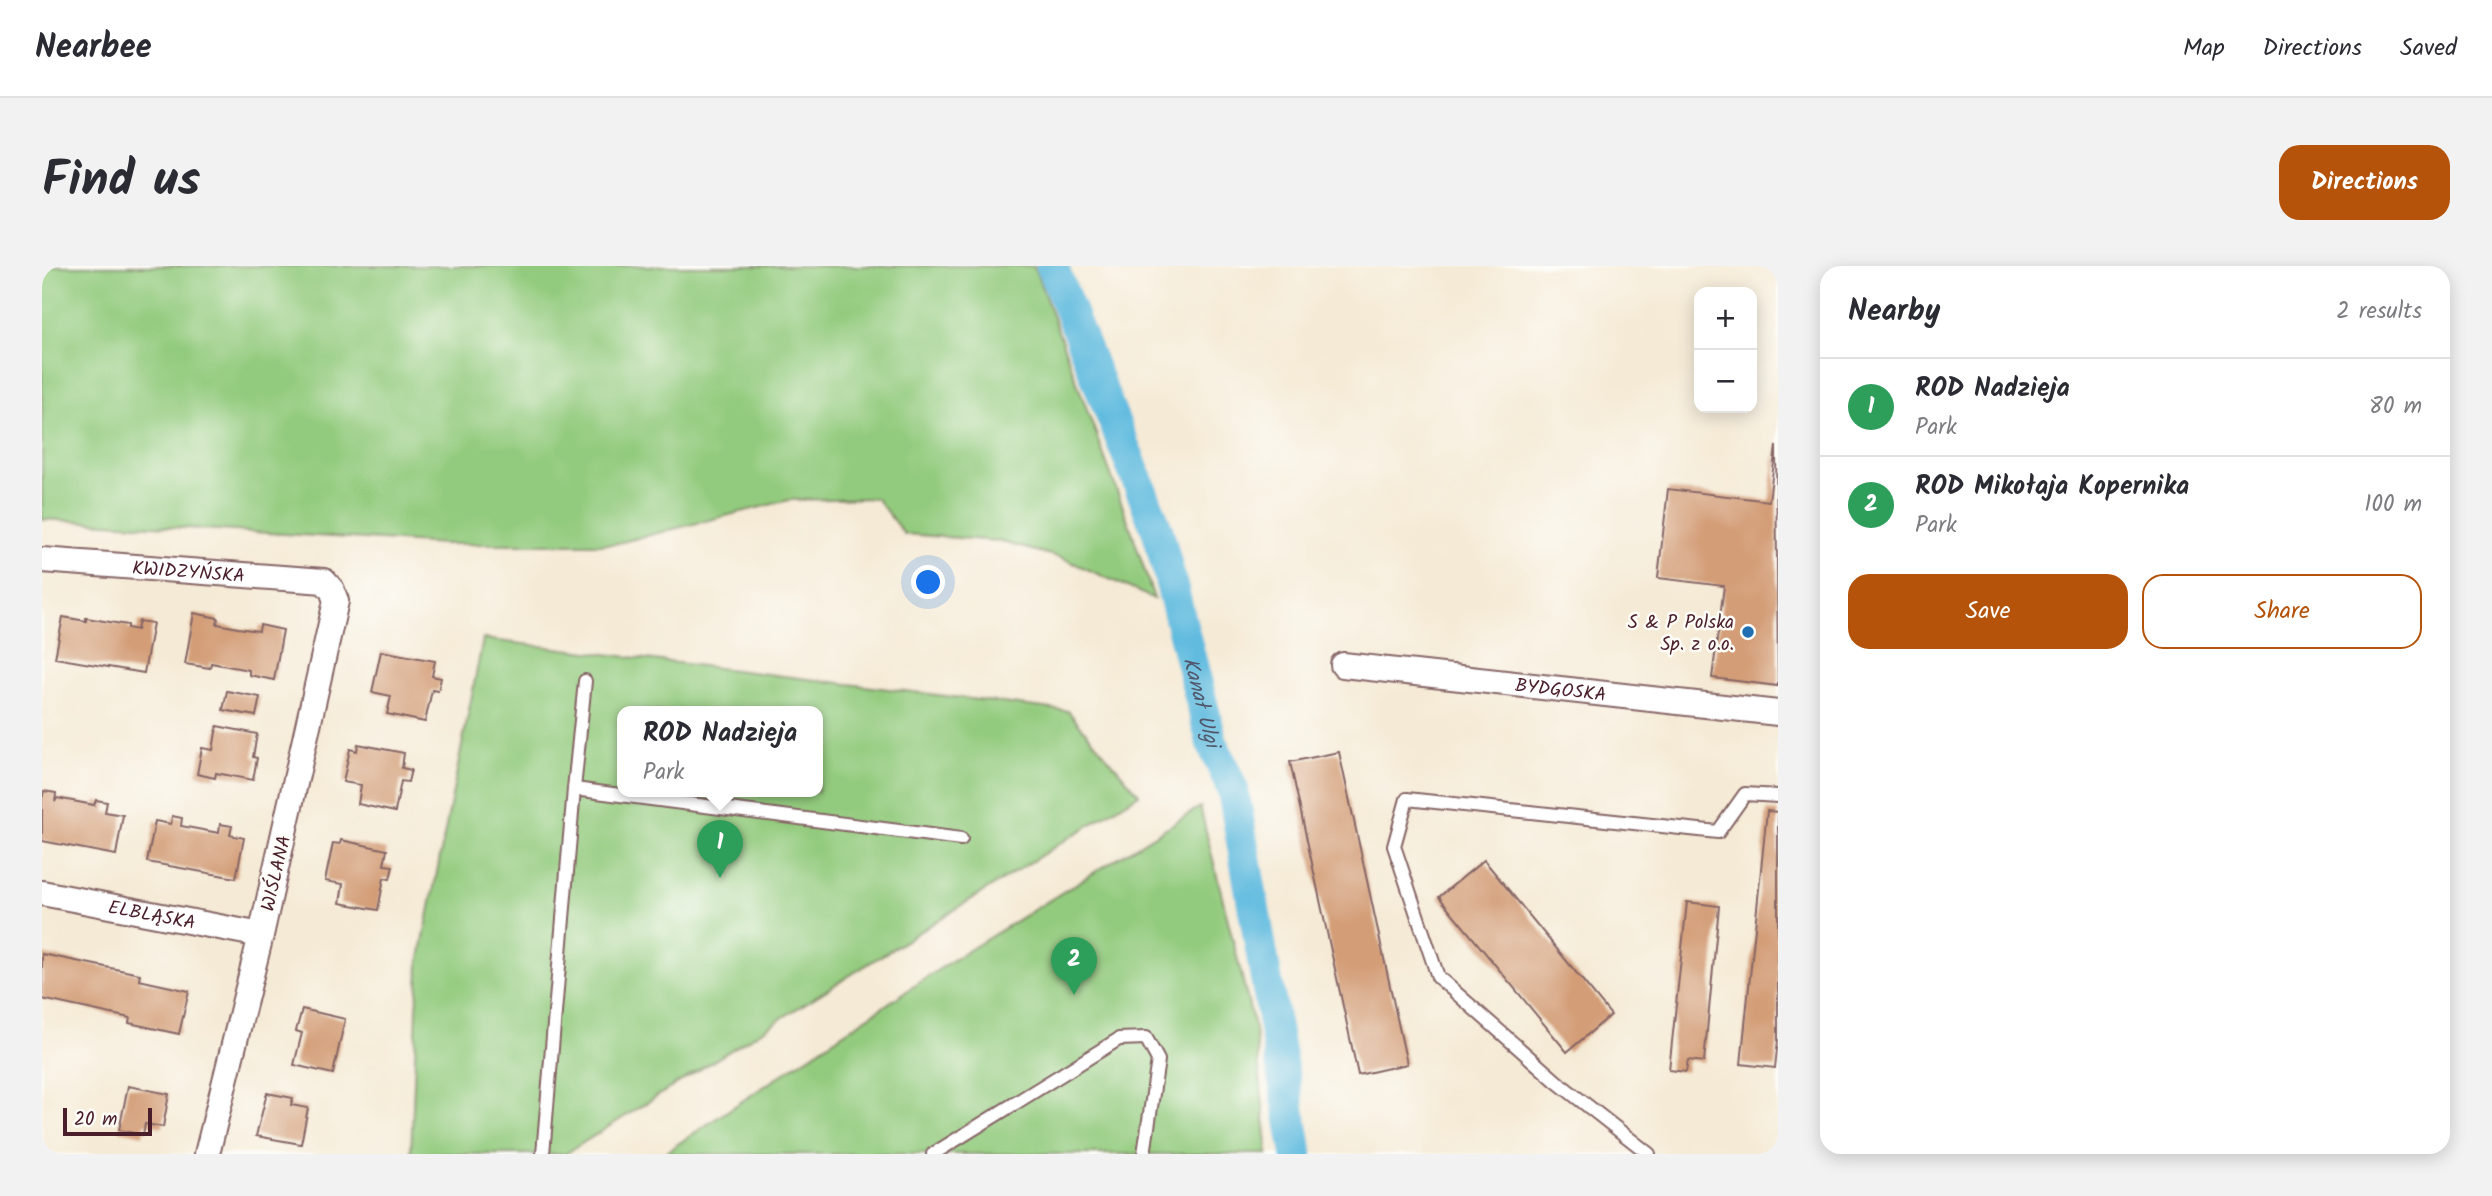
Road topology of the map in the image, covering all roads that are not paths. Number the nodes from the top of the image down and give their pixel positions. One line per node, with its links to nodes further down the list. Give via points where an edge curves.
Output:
1 (42, 560): 2 (street, KWIDZYŃSKA, via 324,581)
2 (332, 590): 12 (street, WIŚLANA, via 336,601)
3 (1343, 665): 5 (street, BYDGOSKA)
4 (585, 681): 6 (lane)
5 (1778, 713)
6 (573, 789): 7 (lane); 14 (lane)
7 (617, 795)
8 (1778, 796): 17 (lane, via 1745,794 1718,832 1407,799 1394,846 1438,977 1556,1082)
9 (635, 797): 10 (lane)
10 (961, 839)
11 (42, 893): 12 (street, ELBLĄSKA)
12 (261, 935): 13 (street, WIŚLANA)
13 (207, 1154)
14 (543, 1154)
15 (933, 1154): 16 (lane, via 1119,1039 1146,1038 1158,1060)
16 (1143, 1154)
17 (1650, 1154)

